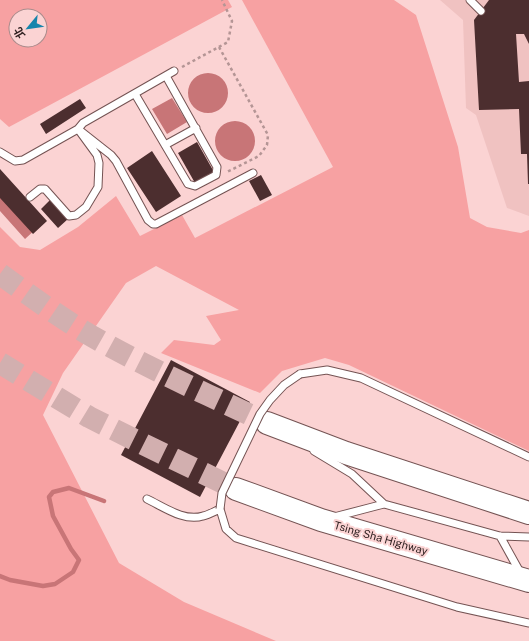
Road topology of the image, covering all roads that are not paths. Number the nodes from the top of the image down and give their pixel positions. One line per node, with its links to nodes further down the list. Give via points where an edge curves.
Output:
1 (470, 0): 2 (lane)
2 (481, 11)
3 (174, 71): 4 (lane)
4 (166, 76): 5 (lane); 6 (lane)
5 (135, 94): 7 (lane); 8 (lane)
6 (196, 128): 8 (lane); 8 (lane, via 218,167 216,175 195,186 188,184)
7 (78, 129): 9 (lane, via 23,160 15,161); 10 (lane, via 116,161 148,220 153,224); 11 (lane, via 99,163 98,187 86,207 76,215 69,216 45,189 40,189)
8 (165, 145)
9 (0, 152)
10 (253, 173)
11 (30, 197)
12 (267, 423): 16 (lane, via 352,474); 18 (highway, via 346,453)
13 (529, 456): 17 (lane, bridge, via 361,378 327,370 300,374 284,385 260,414 222,493)
14 (236, 489): 19 (highway, Tsing Sha Highway)
15 (147, 499): 17 (lane, via 190,518)
16 (384, 504): 19 (lane); 20 (lane)
17 (220, 509): 23 (lane, via 226,529 236,538 457,607)
18 (529, 513)
19 (321, 520): 22 (highway, Tsing Sha Highway)
20 (500, 536): 21 (lane); 22 (lane)
21 (529, 537)
22 (527, 580)
23 (529, 623)

